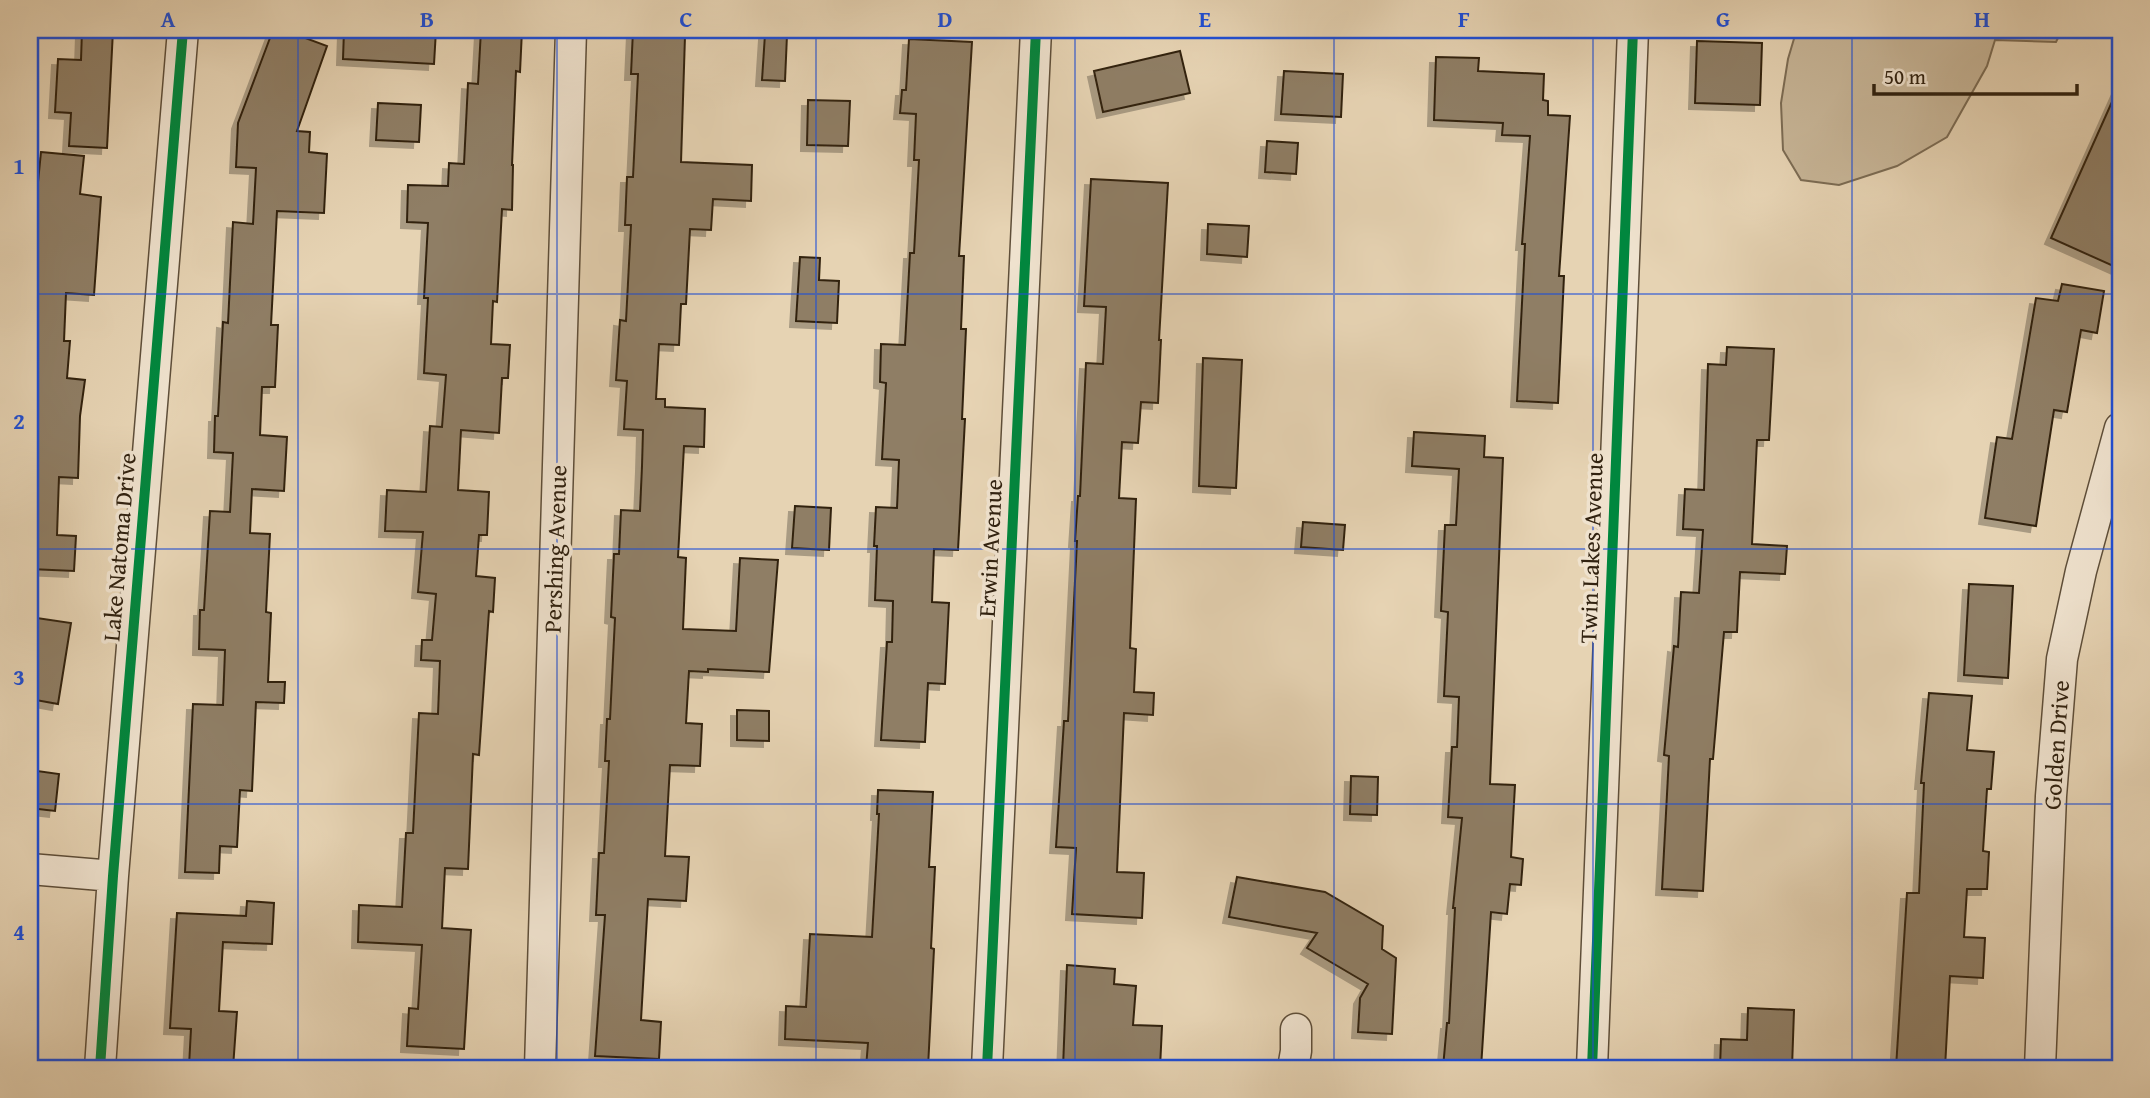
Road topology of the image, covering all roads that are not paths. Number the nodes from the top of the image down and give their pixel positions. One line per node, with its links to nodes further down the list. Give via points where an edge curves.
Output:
1 (183, 30): 7 (street, Lake Natoma Drive)
2 (571, 30): 10 (street, Pershing Avenue)
3 (1035, 30): 11 (street, Erwin Avenue)
4 (1633, 30): 13 (street, Twin Lakes Avenue)
5 (2120, 428): 14 (street, Golden Drive, via 2062,659 2051,796)
6 (30, 869): 7 (street)
7 (113, 876): 9 (street, Lake Natoma Drive)
8 (1296, 1029): 12 (street)
9 (100, 1068)
10 (540, 1068)
11 (987, 1068)
12 (1293, 1068)
13 (1592, 1068)
14 (2040, 1068)

